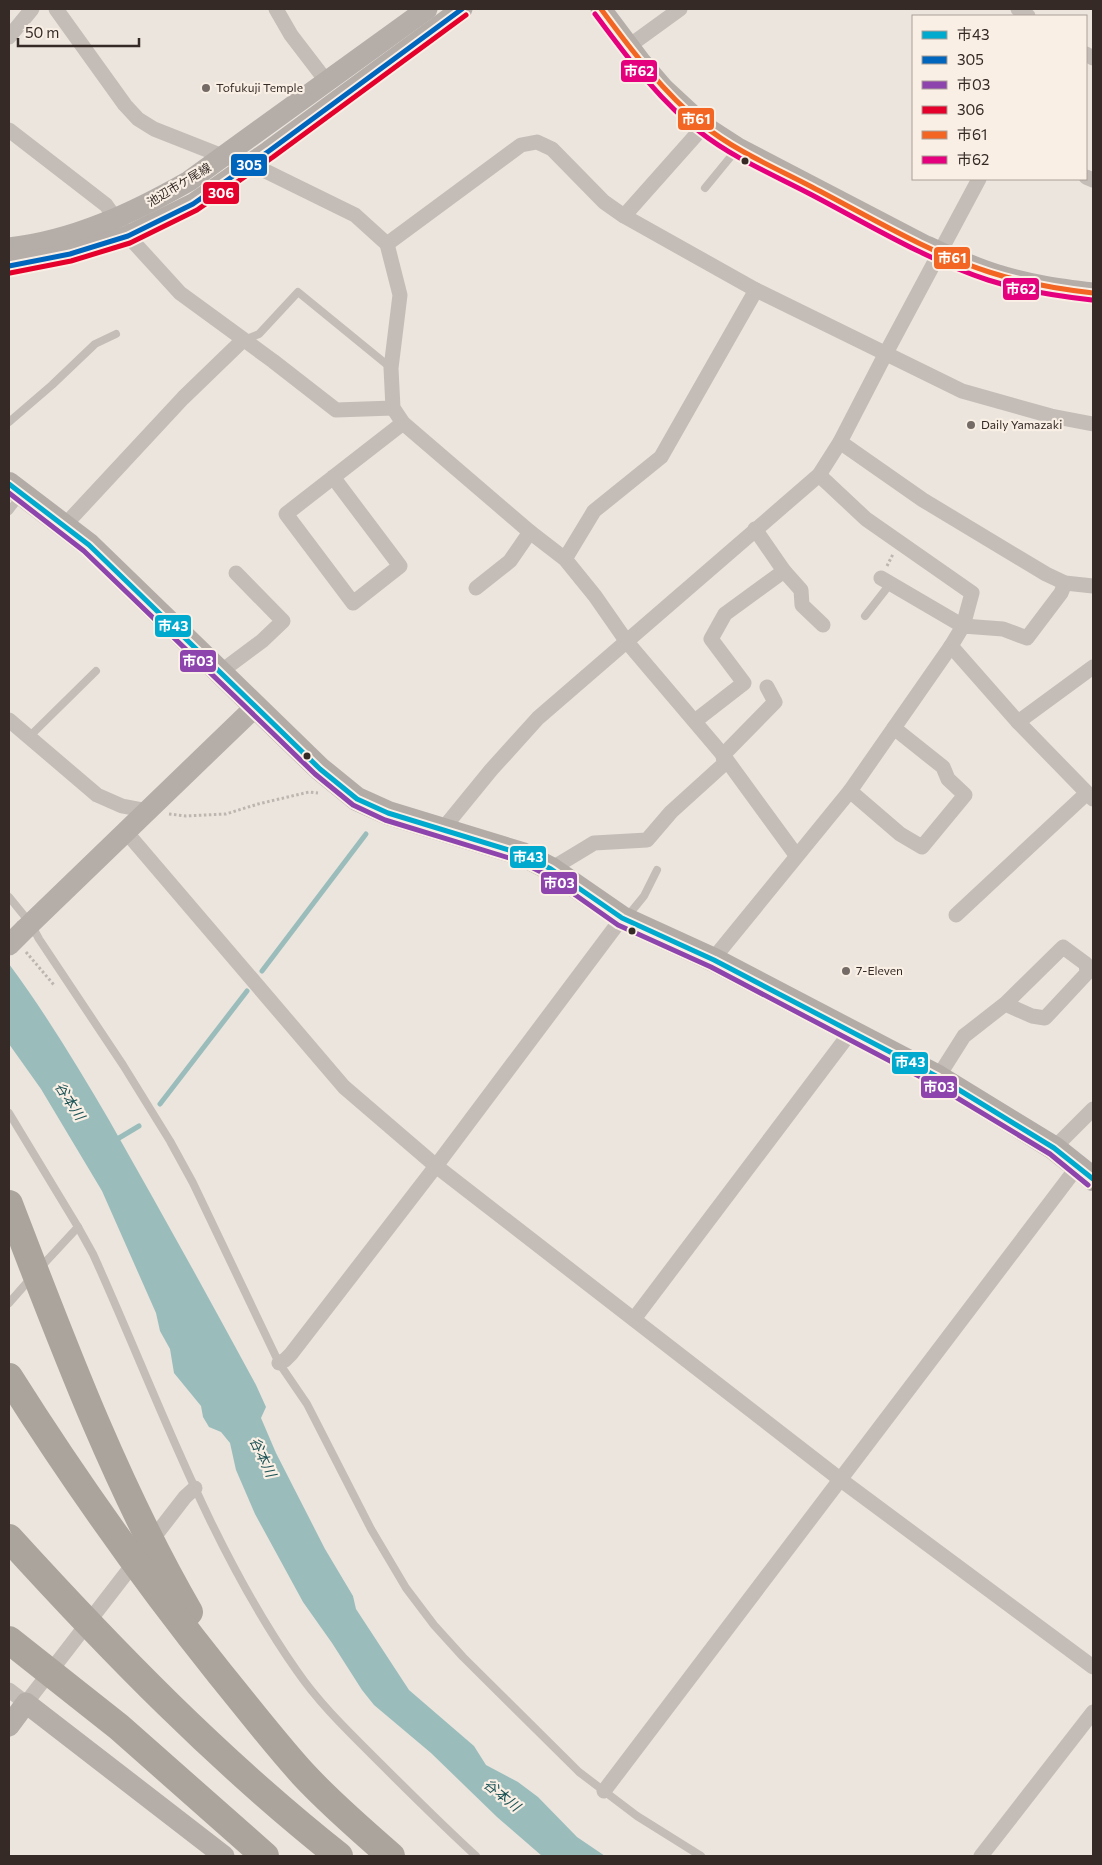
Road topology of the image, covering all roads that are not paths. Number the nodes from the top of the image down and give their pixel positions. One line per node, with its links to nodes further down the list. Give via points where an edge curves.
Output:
1 (32, 9): 8 (street)
2 (56, 9): 14 (street, via 119,97 138,118 154,130)
3 (276, 9): 10 (street, via 291,35)
4 (427, 9): 10 (street, 池辺市ケ尾線)
5 (462, 9): 15 (street, 池辺市ケ尾線)
6 (602, 9): 9 (street)
7 (680, 9): 9 (street)
8 (9, 37)
9 (628, 46): 11 (street, via 664,89)
10 (327, 82): 14 (street, 池辺市ケ尾線)
11 (704, 126): 13 (street); 18 (street)
12 (9, 130): 19 (street, via 106,205)
13 (738, 148): 17 (lane); 22 (street)
14 (225, 157): 15 (street); 19 (street, 池辺市ケ尾線, via 155,201)
15 (251, 164): 19 (street, 池辺市ケ尾線, via 193,204); 20 (street, via 355,215)
16 (978, 180): 22 (street)
17 (705, 188)
18 (624, 216): 20 (street, via 604,202 552,149 537,142 520,145); 24 (street)
19 (122, 227): 21 (street, 池辺市ケ尾線); 23 (street, 池辺市ケ尾線, via 70,254); 27 (street, via 180,293)
20 (387, 244): 29 (street, via 400,295)
21 (9, 248)
22 (940, 252): 25 (street, via 997,275 1048,288); 28 (street)
23 (9, 266)
24 (756, 290): 28 (street); 41 (street, via 661,457 594,511)
25 (1093, 293)
26 (116, 334): 31 (lane, via 95,344)
27 (243, 340): 29 (lane, via 259,334 298,292); 30 (street, via 336,410); 38 (street, via 183,398)
28 (886, 353): 33 (street, via 962,391 1051,416); 34 (street)
29 (391, 368): 30 (street)
30 (393, 408): 32 (street)
31 (9, 422)
32 (403, 423): 36 (street); 40 (street)
33 (1093, 424)
34 (840, 442): 35 (street); 45 (street, via 923,500)
35 (820, 475): 39 (street); 50 (street, via 866,519 972,593)
36 (333, 477): 36 (street, via 400,566 353,603 286,514)
37 (13, 496): 38 (main road)
38 (64, 526): 55 (main road, via 130,583)
39 (756, 528): 42 (street); 51 (street)
40 (530, 532): 41 (street); 47 (street, via 510,561)
41 (565, 559): 51 (street)
42 (784, 572): 49 (street, via 801,590 802,606); 59 (street, via 725,614 711,639 744,683)
43 (236, 573): 55 (street, via 253,580 283,621)
44 (886, 581): 48 (lane); 50 (street)
45 (1065, 583): 46 (street); 50 (street, via 1027,638 1003,629)
46 (1093, 586)
47 (476, 588)
48 (865, 616)
49 (823, 625)
50 (963, 626): 52 (street)
51 (627, 642): 59 (street); 67 (street, via 538,718 490,770)
52 (951, 646): 60 (street); 61 (street)
53 (1093, 667): 60 (street)
54 (96, 671): 62 (lane)
55 (219, 673): 57 (main road)
56 (767, 687): 63 (street, via 775,702)
57 (255, 707): 66 (street); 67 (main road, via 320,769 357,799 388,813)
58 (9, 720): 62 (street)
59 (695, 722): 63 (street)
60 (1018, 722): 65 (street)
61 (894, 728): 64 (street); 64 (street, via 943,767 948,779 965,795 922,847 900,834)
62 (30, 736): 66 (street, via 97,795 122,806)
63 (723, 755): 69 (street); 70 (street, via 724,764 671,812 647,840 594,843)
64 (850, 791): 69 (street)
65 (1090, 796): 73 (street)
66 (155, 812): 68 (street)
67 (442, 830): 70 (main road, via 522,854)
68 (127, 833): 75 (street); 84 (street, via 344,1087)
69 (796, 855): 77 (street)
70 (551, 869): 74 (main road)
71 (658, 870): 74 (lane, via 644,896)
72 (9, 896): 75 (lane)
73 (956, 915)
74 (623, 919): 77 (main road); 84 (street)
75 (28, 926): 76 (street, bridge); 90 (lane, via 170,1140)
76 (9, 945)
77 (714, 960): 79 (main road)
78 (1005, 1004): 78 (street, via 1063,947 1086,964 1087,973 1045,1018); 80 (street, via 964,1036)
79 (850, 1032): 80 (main road); 89 (street)
80 (938, 1078): 83 (main road)
81 (1093, 1109): 83 (street)
82 (9, 1113): 87 (lane)
83 (1054, 1148): 85 (main road)
84 (436, 1166): 89 (street); 90 (street, via 291,1354)
85 (1085, 1172): 92 (street)
86 (9, 1204): 102 (highway, bridge, via 84,1392 142,1524 210,1648)
87 (78, 1227): 88 (lane); 93 (lane, via 117,1307)
88 (9, 1303)
89 (634, 1319): 92 (street)
90 (279, 1363): 103 (lane, via 307,1404 381,1546 418,1604 447,1640 506,1701)
91 (9, 1377): 102 (highway, bridge, via 154,1589)
92 (841, 1480): 97 (street); 103 (street)
93 (195, 1488): 99 (street, via 179,1504); 109 (lane, via 256,1607 308,1685 355,1738)
94 (9, 1538): 107 (highway, bridge, via 155,1692 228,1762)
95 (9, 1564): 106 (highway, via 142,1705 217,1776)
96 (9, 1640): 105 (highway, bridge, via 119,1727)
97 (1093, 1667)
98 (9, 1690): 99 (street)
99 (26, 1703): 101 (street); 104 (street)
100 (1093, 1712): 111 (street)
101 (9, 1726)
102 (263, 1727): 108 (highway, bridge, via 303,1774)
103 (604, 1791): 110 (lane)
104 (224, 1856)
105 (265, 1856)
106 (311, 1856)
107 (339, 1856)
108 (391, 1856)
109 (476, 1856)
110 (701, 1856)
111 (980, 1856)

